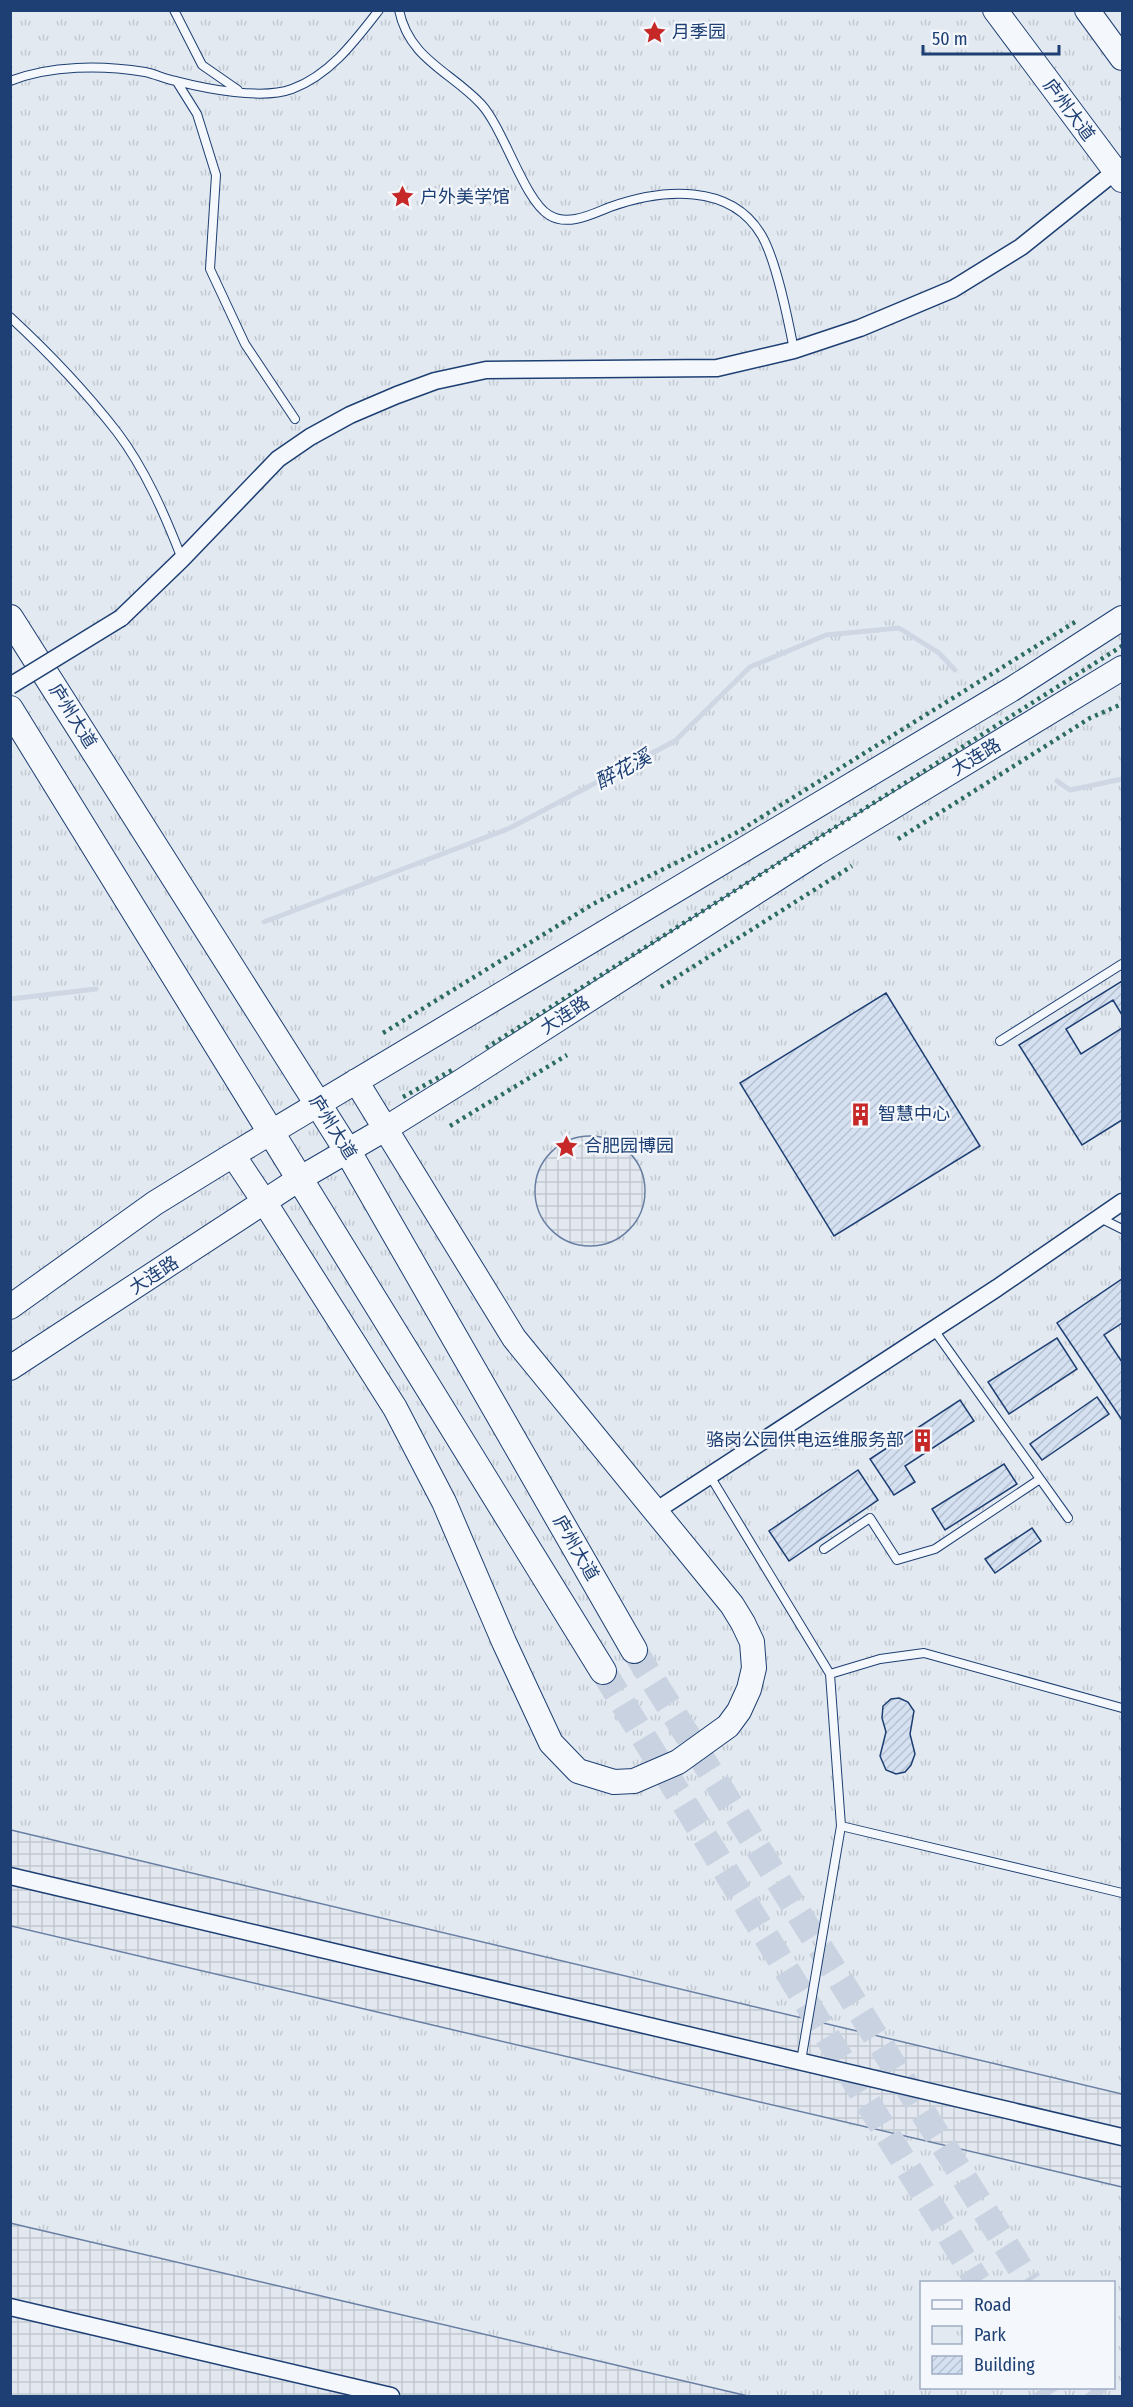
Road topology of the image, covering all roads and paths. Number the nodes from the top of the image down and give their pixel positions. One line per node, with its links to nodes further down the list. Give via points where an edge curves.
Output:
1 (174, 10): 9 (lane, via 202,65)
2 (379, 10): 9 (lane, via 328,68 278,93)
3 (399, 10): 12 (lane, via 402,25 416,48 481,103 548,215 567,220 582,218 622,203 676,194 708,196 743,213 762,237)
4 (995, 10): 10 (main road, 庐州大道)
5 (1087, 10): 6 (main road)
6 (1122, 58)
7 (10, 81): 8 (lane, via 32,73 98,67 147,72)
8 (177, 82): 9 (lane); 13 (lane, via 198,114 216,175 210,268 245,344)
9 (241, 92)
10 (1120, 172): 12 (street, via 1021,247 953,289 860,328)
11 (10, 316): 14 (lane, via 117,432 166,518)
12 (794, 350): 14 (street, via 717,368 486,370 435,381 350,415 278,459)
13 (295, 418)
14 (182, 559): 18 (street, bridge, via 121,618)
15 (10, 618): 23 (main road, 庐州大道)
16 (1122, 618): 22 (main road, via 1012,689)
17 (1122, 668): 24 (main road, 大连路, via 815,854)
18 (10, 686)
19 (10, 709): 25 (main road)
20 (1122, 964): 21 (lane)
21 (1000, 1041)
22 (356, 1081): 23 (main road); 24 (main road)
23 (318, 1104): 25 (main road); 26 (main road, 庐州大道)
24 (385, 1130): 26 (main road, 大连路); 38 (main road, via 514,1338)
25 (272, 1131): 27 (main road); 28 (main road)
26 (347, 1150): 28 (main road, 大连路); 41 (main road, 庐州大道)
27 (233, 1155): 30 (main road); 33 (main road, via 155,1203)
28 (299, 1179): 30 (main road, 大连路); 42 (main road)
29 (1122, 1202): 31 (street)
30 (265, 1203): 35 (main road, 大连路); 38 (main road, via 395,1408 444,1502 551,1743 578,1771 614,1782 634,1781 678,1762 728,1726 749,1689 754,1668 752,1642 732,1605)
31 (1100, 1218): 32 (lane); 34 (street)
32 (1122, 1229)
33 (10, 1307)
34 (933, 1330): 36 (street); 37 (lane)
35 (10, 1368)
36 (710, 1476): 38 (street); 43 (lane)
37 (1040, 1479): 39 (lane); 40 (lane, via 935,1550 897,1560 870,1518)
38 (654, 1512)
39 (1068, 1518)
40 (824, 1549)
41 (634, 1650)
42 (603, 1671)
43 (830, 1674): 44 (lane, via 880,1659 924,1653); 45 (lane)
44 (1122, 1708)
45 (841, 1826): 47 (lane); 48 (lane)
46 (10, 1876): 48 (street)
47 (1122, 1893)
48 (801, 2061): 49 (street)
49 (1122, 2137)
50 (10, 2307): 51 (street)
51 (391, 2397)

